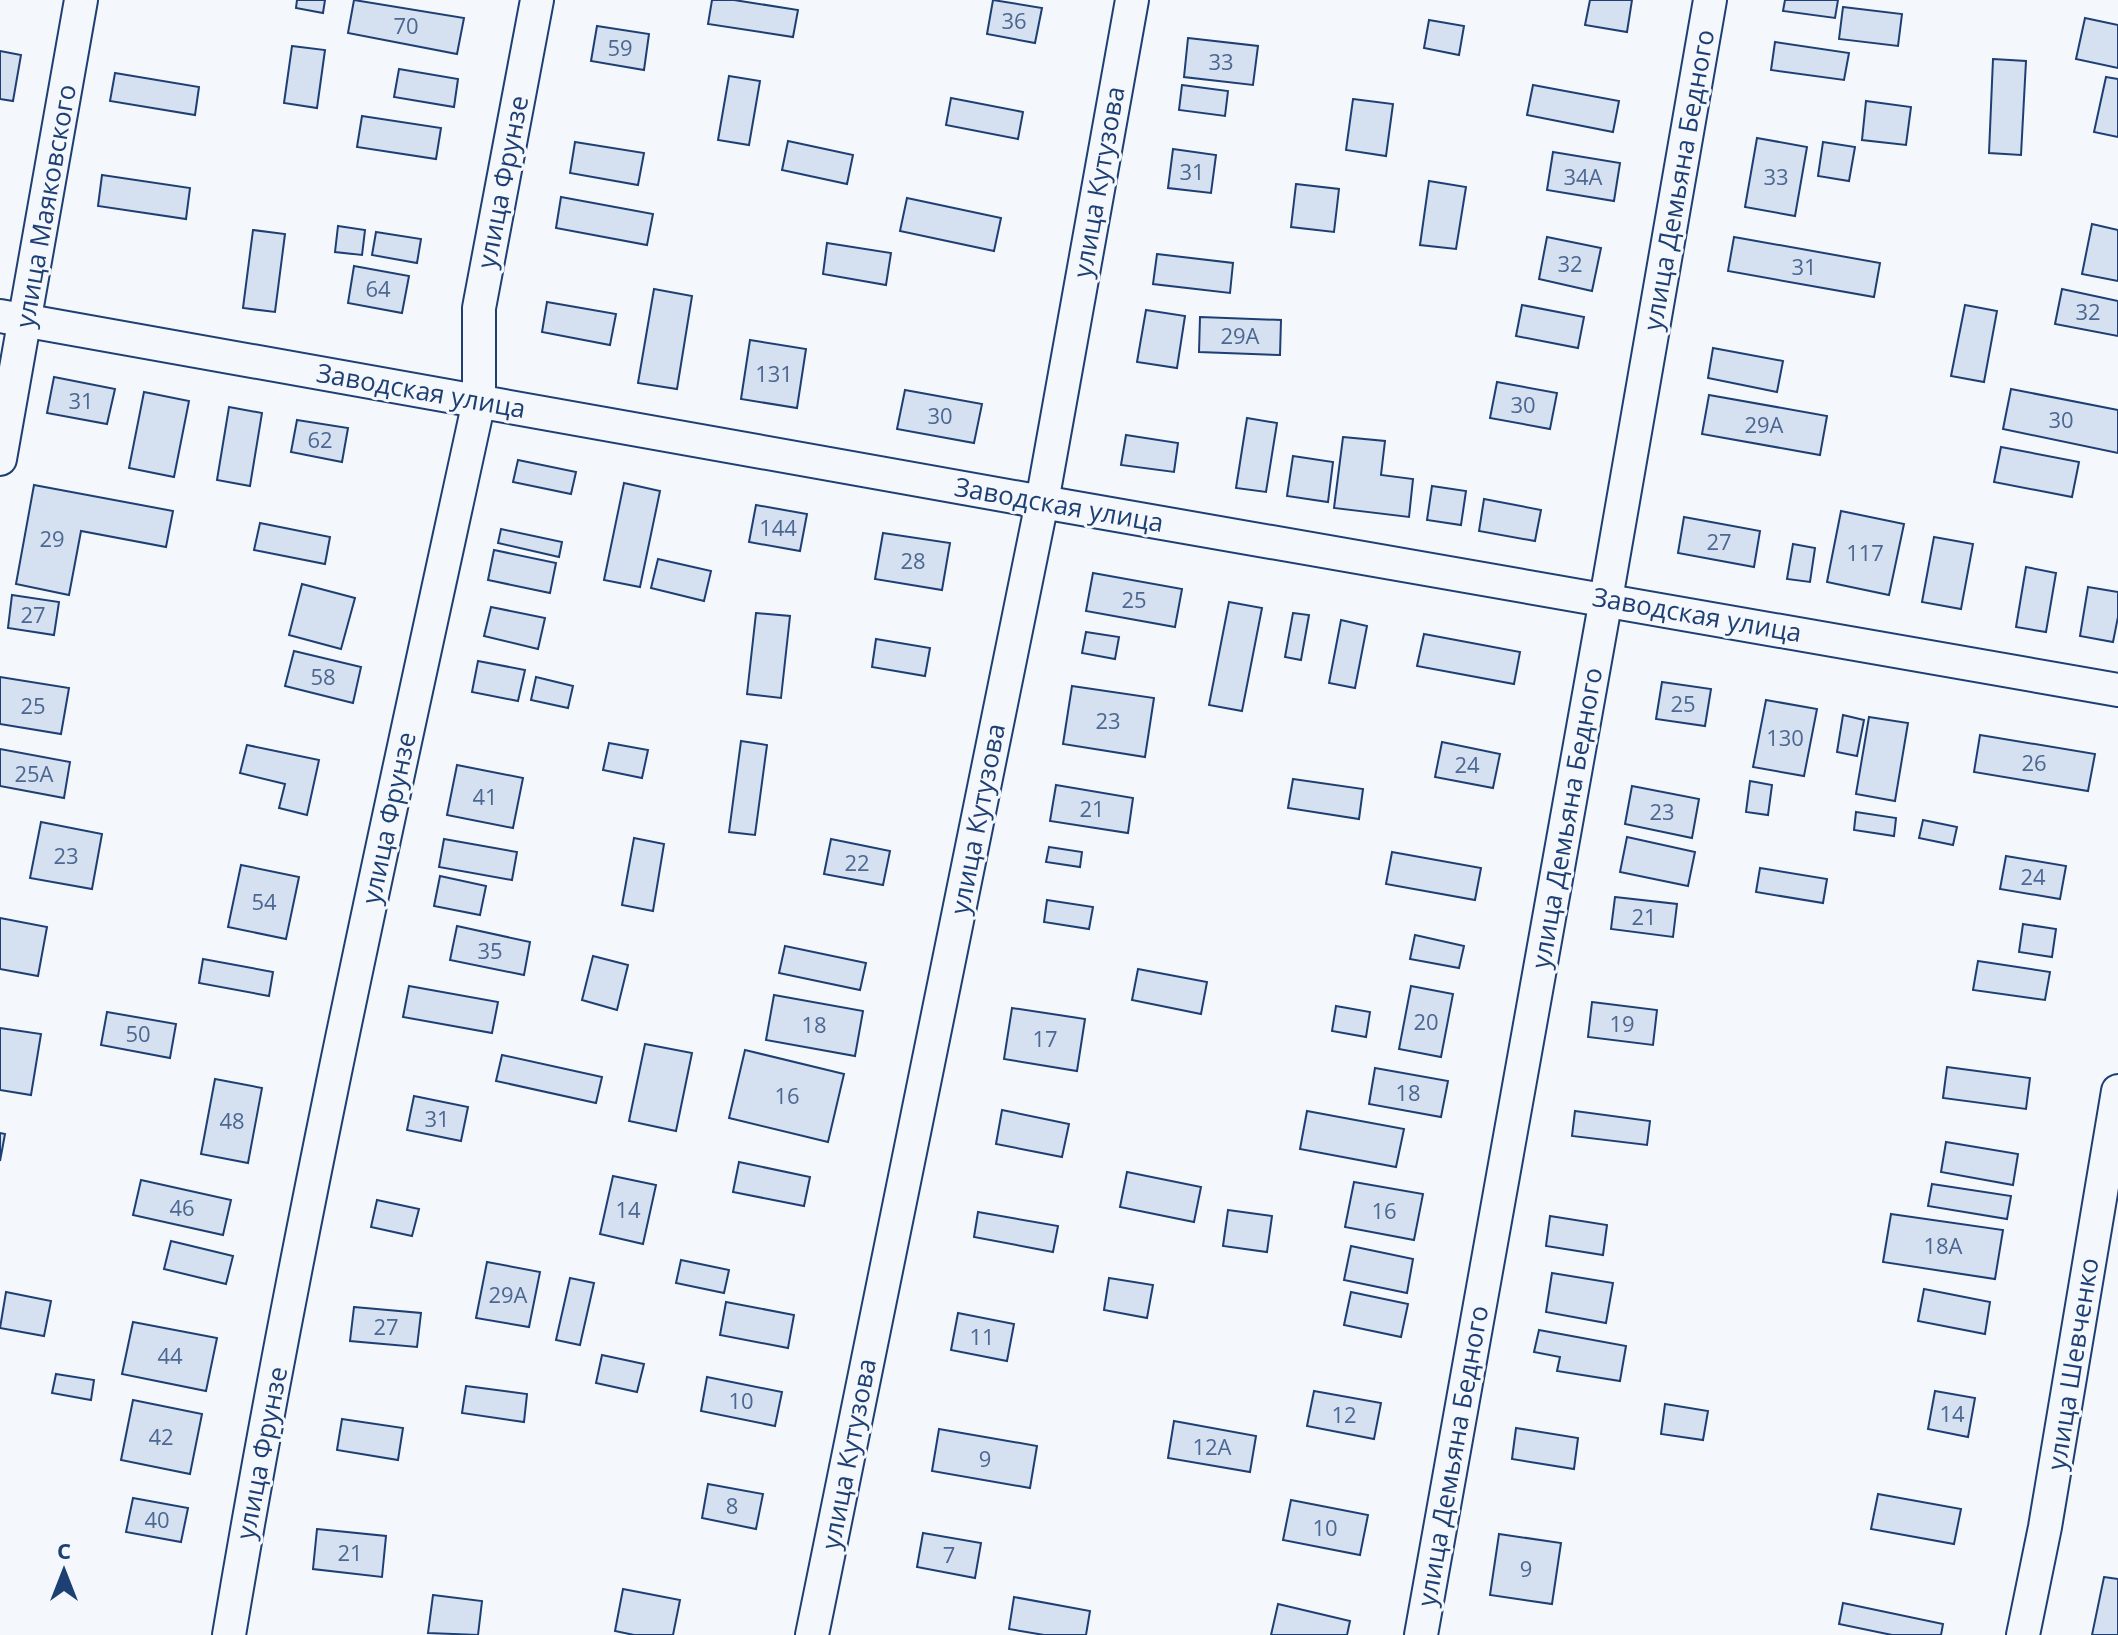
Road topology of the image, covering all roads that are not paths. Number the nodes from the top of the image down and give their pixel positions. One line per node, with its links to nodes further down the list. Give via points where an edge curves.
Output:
1 (81, 0): 5 (street, улица Маяковского)
2 (537, 0): 6 (street, улица Фрунзе, via 479,308)
3 (1132, 0): 8 (street, улица Кутузова)
4 (1710, 0): 9 (street, улица Демьяна Бедного)
5 (13, 318): 6 (street, Заводская улица); 7 (street, улица Маяковского)
6 (479, 401): 8 (street, Заводская улица); 12 (street, улица Фрунзе, via 351,993)
7 (0, 459)
8 (1042, 502): 9 (street, Заводская улица); 13 (street, улица Кутузова)
9 (1606, 599): 10 (street, Заводская улица); 14 (street, улица Демьяна Бедного)
10 (2118, 690)
11 (2118, 1091): 15 (street, улица Шевченко)
12 (229, 1635)
13 (812, 1635)
14 (1421, 1635)
15 (2023, 1635)

